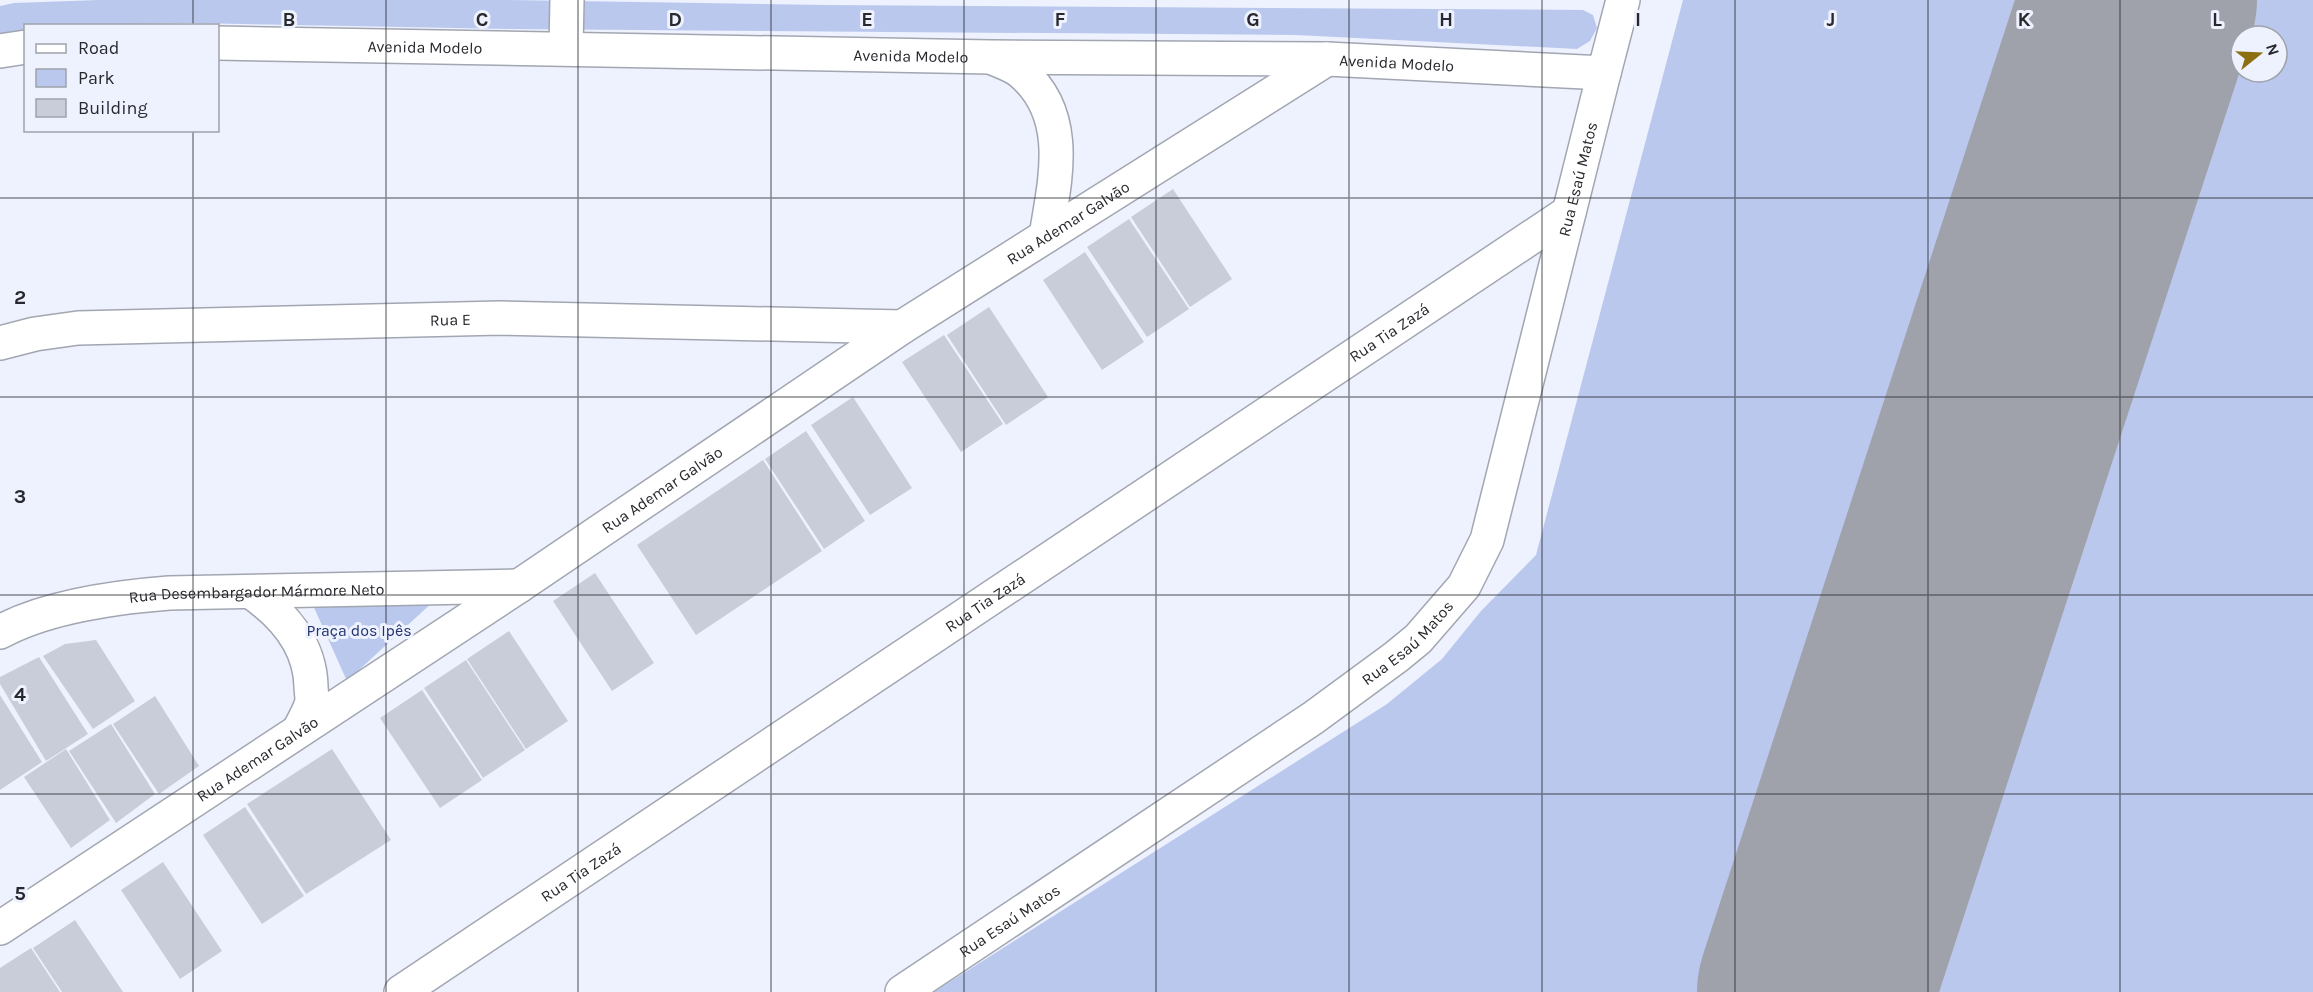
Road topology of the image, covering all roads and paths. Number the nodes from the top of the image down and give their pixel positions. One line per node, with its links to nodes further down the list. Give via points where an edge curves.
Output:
1 (567, 0): 5 (street)
2 (1623, 0): 9 (street, Rua Esaú Matos)
3 (219, 43): 5 (street, Avenida Modelo)
4 (24, 47): 6 (street)
5 (566, 48): 7 (street, Avenida Modelo)
6 (0, 51)
7 (991, 57): 8 (street, Avenida Modelo); 11 (street, via 1020,71 1046,104 1053,122 1057,171)
8 (1327, 59): 9 (street, Avenida Modelo); 11 (street, Rua Ademar Galvão)
9 (1604, 73): 10 (street, Rua Esaú Matos)
10 (1569, 212): 19 (street, Rua Tia Zazá); 20 (street, Rua Esaú Matos, via 1487,540 1464,586 1437,619 1396,657 1313,718)
11 (1046, 236): 12 (street, Rua Ademar Galvão)
12 (902, 327): 13 (street, Rua E, via 501,318 78,328); 14 (street, Rua Ademar Galvão)
13 (0, 343)
14 (519, 586): 15 (street, Rua Desembargador Mármore Neto); 17 (street, Rua Ademar Galvão)
15 (251, 592): 16 (street, Rua Desembargador Mármore Neto, via 114,598); 17 (street, via 291,627 302,648 311,676 312,703)
16 (0, 632)
17 (299, 730): 18 (street, Rua Ademar Galvão)
18 (0, 928)
19 (401, 992)
20 (902, 992)

